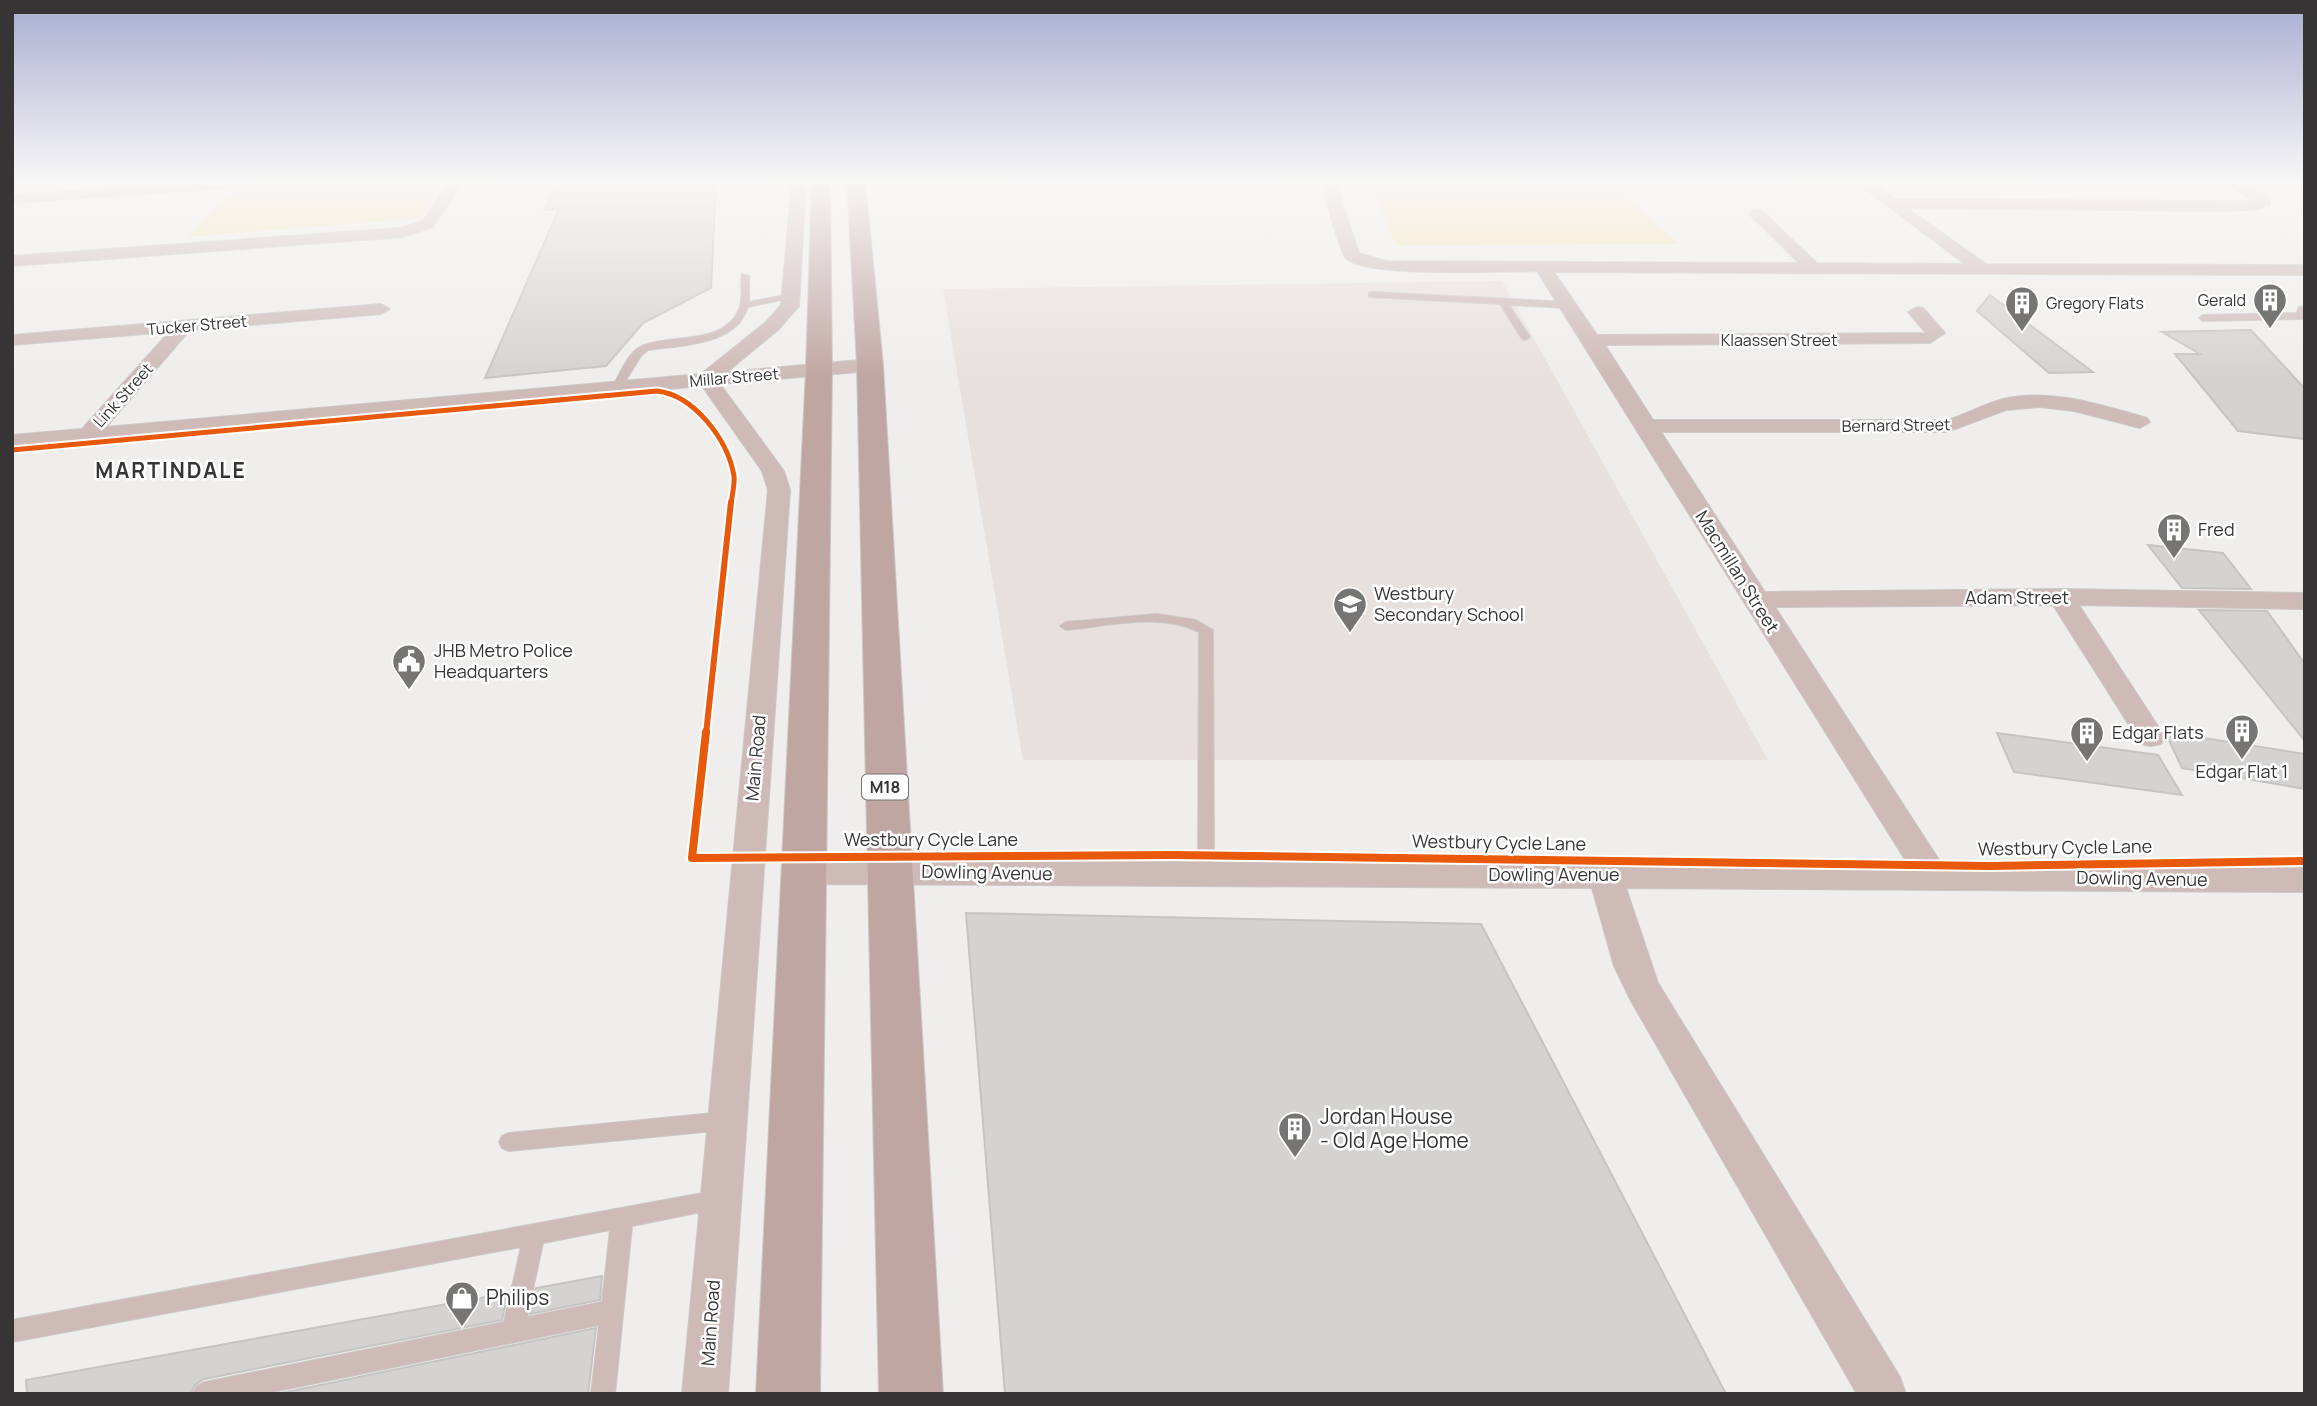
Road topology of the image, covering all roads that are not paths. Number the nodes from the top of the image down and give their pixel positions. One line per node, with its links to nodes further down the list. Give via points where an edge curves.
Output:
1 (198, 247): 8 (street)
2 (794, 247): 15 (street)
3 (820, 247): 28 (main road)
4 (861, 247): 27 (main road, M18)
5 (1349, 247): 9 (street, via 1352,256 1365,263)
6 (1791, 247): 10 (street)
7 (1952, 247): 11 (street)
8 (12, 261)
9 (1543, 268): 10 (street); 18 (street, Macmillan Street)
10 (1813, 268): 11 (street, via 1961,272)
11 (1983, 268): 12 (street)
12 (2305, 270)
13 (745, 276): 17 (lane)
14 (1372, 295): 16 (lane)
15 (791, 297): 17 (lane); 29 (street, via 790,306 772,326)
16 (1504, 304): 18 (lane); 24 (lane)
17 (745, 305): 30 (lane, via 736,321 720,332 645,348 636,354)
18 (1569, 306): 26 (street, Macmillan Street)
19 (381, 309): 23 (street, Tucker Street)
20 (1917, 312): 26 (street, Klaassen Street, via 1936,333 1930,338)
21 (2305, 314): 22 (lane)
22 (2203, 318)
23 (184, 326): 25 (street, Tucker Street); 33 (street, Link Street)
24 (1525, 337)
25 (12, 340)
26 (1592, 340): 32 (street, Macmillan Street)
27 (870, 365): 28 (street, Millar Street); 41 (main road, M18)
28 (819, 370): 29 (street, Millar Street); 40 (main road)
29 (707, 379): 30 (street, Millar Street); 46 (street, Main Road, via 773,471 779,490)
30 (618, 386): 33 (street, Millar Street)
31 (2140, 422): 32 (street, Bernard Street, via 2070,405 2027,402 1998,407 1967,423 1947,426)
32 (1645, 426): 36 (street, Macmillan Street)
33 (89, 433): 34 (street, Millar Street)
34 (12, 441)
35 (2062, 597): 36 (street, Adam Street); 37 (street, Adam Street); 39 (street)
36 (1755, 600): 44 (street, Macmillan Street)
37 (2305, 601)
38 (1066, 626): 42 (lane, via 1175,617 1206,630)
39 (2151, 737)
40 (802, 872): 41 (street, Dowling Avenue); 57 (main road)
41 (888, 872): 42 (street, Dowling Avenue); 58 (main road, M18)
42 (1206, 875): 43 (street, Dowling Avenue)
43 (1605, 875): 44 (street, Dowling Avenue); 59 (street, via 1644,991)
44 (1932, 876): 45 (street, Dowling Avenue)
45 (2305, 880)
46 (725, 1121): 47 (lane); 48 (street, Main Road)
47 (509, 1142)
48 (720, 1199): 49 (lane); 56 (street, Main Road)
49 (622, 1220): 50 (lane); 51 (lane)
50 (534, 1236): 52 (lane); 53 (lane)
51 (612, 1311): 53 (lane); 55 (lane)
52 (12, 1331)
53 (513, 1331): 54 (lane)
54 (205, 1394)
55 (603, 1394)
56 (705, 1394)
57 (788, 1394)
58 (911, 1394)
59 (1883, 1394)

